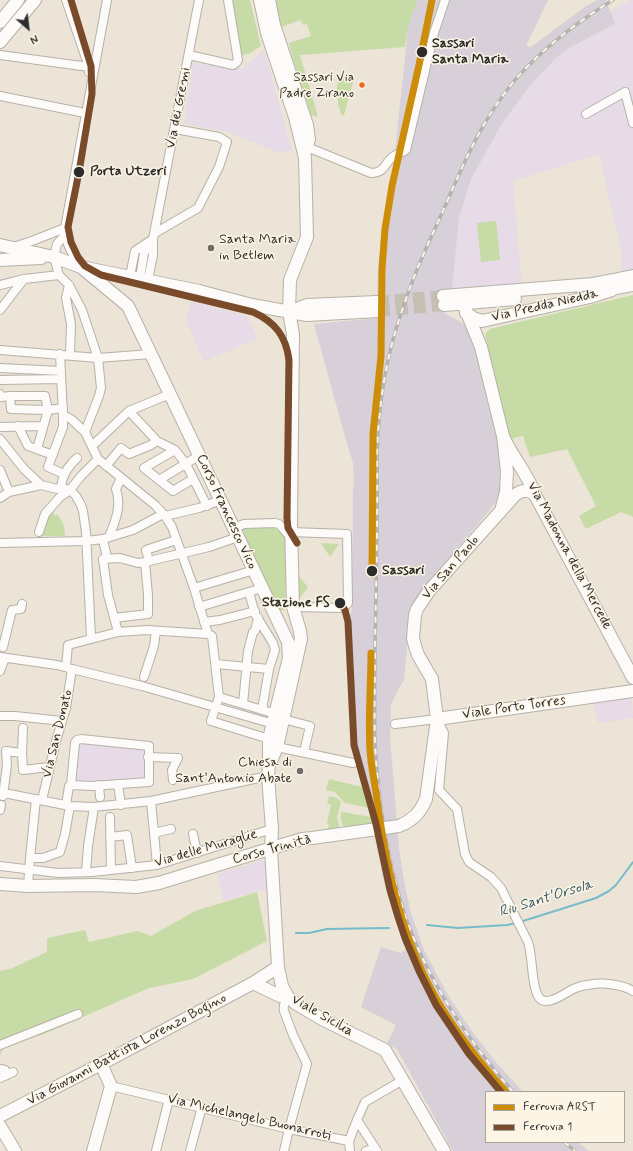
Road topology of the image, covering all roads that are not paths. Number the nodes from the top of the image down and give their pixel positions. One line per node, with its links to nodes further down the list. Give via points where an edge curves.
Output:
1 (18, 0): 10 (main road)
2 (35, 0): 11 (main road)
3 (66, 0): 14 (street)
4 (107, 0): 15 (street)
5 (199, 0): 13 (street, Via dei Gremi)
6 (228, 0): 13 (street, via 238,60 236,63 233,65)
7 (260, 0): 21 (main road, via 267,33)
8 (269, 0): 21 (main road, via 274,25 307,125 309,139)
9 (445, 0): 21 (street, via 434,33 404,152 392,158 380,171 371,173)
10 (0, 22)
11 (0, 42)
12 (0, 55): 14 (street)
13 (189, 55): 20 (street, Via dei Gremi)
14 (88, 67): 15 (street)
15 (91, 84): 17 (street)
16 (0, 96): 17 (street)
17 (85, 113): 22 (street)
18 (586, 114): 19 (street, via 625,92)
19 (633, 122)
20 (175, 129): 23 (street, Via dei Gremi); 23 (street, via 219,137 227,142 219,168 198,208)
21 (306, 152): 38 (main road, Corso Francesco Vico, via 307,237 290,280)
22 (65, 228): 24 (street, via 32,241); 25 (street, via 65,235 57,244); 27 (street, via 67,243)
23 (154, 236): 29 (street, Via dei Gremi, via 153,254); 29 (street, via 135,251)
24 (6, 246): 25 (main road)
25 (54, 258): 26 (main road); 27 (main road); 28 (street)
26 (0, 260)
27 (81, 267): 29 (main road); 43 (main road, Corso Francesco Vico, via 128,306)
28 (59, 275): 30 (street); 32 (street)
29 (139, 278): 38 (main road)
30 (24, 279): 33 (street); 37 (street)
31 (629, 279): 34 (main road, Via Predda Niedda); 36 (main road, Via Predda Niedda, via 587,292); 39 (main road, Via Predda Niedda, via 590,297)
32 (69, 285): 44 (street, via 66,298 71,324); 45 (street, via 82,310)
33 (0, 286)
34 (475, 294): 36 (main road, via 467,298); 36 (main road, Via Predda Niedda, via 445,302)
35 (378, 306): 38 (main road, via 307,315)
36 (466, 309): 39 (main road, Via Predda Niedda, via 469,316 476,320); 40 (main road, Via San Paolo)
37 (0, 310)
38 (288, 312): 86 (main road, Corso Francesco Vico, via 293,334)
39 (493, 319): 40 (main road, Via San Paolo, via 481,330)
40 (481, 347): 59 (main road, Via San Paolo)
41 (0, 350): 42 (street)
42 (60, 354): 44 (street); 47 (street)
43 (151, 354): 45 (street); 50 (main road, Corso Francesco Vico)
44 (70, 355): 45 (street)
45 (98, 358): 58 (street, via 101,388)
46 (0, 368): 47 (street)
47 (61, 375): 48 (street); 53 (street)
48 (0, 380)
49 (0, 394): 51 (street, via 1,397)
50 (170, 394): 54 (street); 66 (main road, Corso Francesco Vico)
51 (10, 396): 52 (street, via 45,396); 52 (street, via 11,410)
52 (48, 410): 53 (street); 56 (street)
53 (63, 411): 58 (street); 65 (street, via 63,427)
54 (129, 411): 61 (street); 62 (street)
55 (18, 426): 56 (street); 57 (street); 63 (street, via 28,446)
56 (42, 426): 63 (street)
57 (0, 427)
58 (85, 432): 62 (street)
59 (503, 436): 80 (main road, Via Madonna della Mercede); 84 (main road, Via San Paolo, via 507,483)
60 (0, 439): 76 (street, via 24,469)
61 (157, 441): 64 (street); 70 (street, via 129,454 121,448)
62 (92, 446): 68 (street)
63 (37, 450): 65 (street)
64 (175, 450): 69 (street, Corso Francesco Vico); 75 (street, via 144,468)
65 (53, 455): 72 (street, via 48,467)
66 (200, 455): 69 (street); 82 (main road, Corso Francesco Vico)
67 (77, 458): 72 (street)
68 (98, 459): 70 (street); 78 (street)
69 (186, 464): 74 (street, Corso Francesco Vico); 75 (street)
70 (106, 466): 73 (street)
71 (0, 470): 79 (street)
72 (64, 474): 77 (street)
73 (121, 478): 85 (street); 89 (street, via 116,489 118,513)
74 (193, 479): 75 (street, via 173,491); 83 (street, Corso Francesco Vico)
75 (159, 480)
76 (41, 485): 77 (street); 79 (street)
77 (61, 488): 78 (street)
78 (70, 490): 87 (street, via 45,514); 91 (street, via 81,505)
79 (9, 492): 81 (street)
80 (535, 495): 84 (main road, Via San Paolo, via 529,491 520,492); 118 (main road, Via Madonna della Mercede)
81 (0, 498)
82 (221, 500): 83 (street); 88 (main road, Corso Francesco Vico)
83 (207, 506): 85 (street)
84 (499, 513): 125 (main road, Via San Paolo, via 429,591 415,615 413,638 418,655 432,679)
85 (164, 515): 89 (street, via 133,530); 90 (street, via 172,527)
86 (291, 531): 88 (street, via 274,523 244,524); 102 (main road, Corso Francesco Vico); 102 (street, via 347,534 348,603 344,608)
87 (39, 532)
88 (236, 533): 93 (street, via 209,547); 96 (main road, Corso Francesco Vico)
89 (108, 538): 91 (street); 94 (street)
90 (176, 540): 93 (street); 95 (street, via 146,550)
91 (86, 541): 92 (street); 110 (street)
92 (0, 543)
93 (182, 554): 95 (street); 97 (street)
94 (111, 558): 95 (street, via 138,563); 105 (street, via 103,559)
95 (147, 561): 105 (street, via 148,614)
96 (254, 570): 97 (street); 98 (main road, Corso Francesco Vico)
97 (194, 588): 101 (street)
98 (262, 588): 99 (street); 104 (main road, Corso Francesco Vico)
99 (249, 592): 101 (street); 103 (street)
100 (22, 604): 111 (street, via 21,609 12,610)
101 (199, 606): 106 (street)
102 (293, 609): 104 (main road, via 291,614 285,617); 126 (main road, Corso Francesco Vico, via 301,639)
103 (256, 615): 106 (street); 113 (street, via 255,631); 115 (street, via 275,650)
104 (276, 615): 126 (main road, Corso Francesco Vico, via 289,649)
105 (114, 618): 108 (street)
106 (204, 622): 109 (street)
107 (156, 631): 108 (street); 109 (street); 117 (street)
108 (118, 632): 110 (street)
109 (208, 634): 112 (street, via 212,636)
110 (91, 638): 114 (street, Via San Donato, via 68,644)
111 (2, 655): 114 (street); 116 (street)
112 (216, 664): 113 (street); 120 (street)
113 (246, 667): 115 (street); 121 (street)
114 (69, 668): 122 (street); 127 (street, Via San Donato, via 66,708)
115 (269, 669): 123 (street)
116 (0, 671)
117 (144, 677)
118 (633, 678)
119 (633, 691): 125 (main road, Viale Porto Torres)
120 (219, 697): 121 (street); 122 (street)
121 (243, 704): 123 (street)
122 (216, 707): 126 (street); 130 (street, via 211,721)
123 (262, 710): 126 (street, via 273,712)
124 (0, 716): 127 (street)
125 (437, 719): 128 (street, Viale Porto Torres); 154 (main road, Corso Trinità, bridge, via 426,799 421,809 408,822 399,826 302,839); 169 (street, via 444,733 440,790 457,809 464,854 469,862 491,877 501,888 522,929 530,948 538,996 543,1001 550,1001 573,990 596,984 628,988)
126 (279, 720): 130 (main road, Corso Francesco Vico); 131 (street, via 310,726)
127 (62, 721): 136 (street, Via San Donato)
128 (395, 724)
129 (23, 728): 132 (street)
130 (273, 743): 131 (street); 134 (main road, Corso Francesco Vico)
131 (304, 752): 135 (street)
132 (22, 753): 136 (street, via 23,770); 142 (street, via 6,752 7,765)
133 (148, 757): 138 (street, via 178,758 172,770); 139 (street, via 149,782); 140 (street, via 149,746 77,740 74,743)
134 (269, 763): 137 (main road, Viale Sicilia)
135 (353, 763)
136 (49, 767): 143 (street, Via San Donato)
137 (268, 776): 144 (street); 150 (main road, Viale Sicilia)
138 (173, 780)
139 (118, 784): 141 (street); 147 (street)
140 (71, 785): 141 (street); 146 (street)
141 (99, 785): 145 (street)
142 (2, 794): 143 (street)
143 (39, 799): 146 (street); 156 (street, Via San Donato)
144 (151, 801): 147 (street); 151 (street)
145 (99, 803): 146 (street); 147 (street); 162 (street, via 88,846)
146 (68, 805): 156 (street, via 60,852 43,858)
147 (121, 805)
148 (110, 817): 153 (street)
149 (171, 829): 151 (street)
150 (272, 829): 154 (main road, Viale Sicilia); 155 (street, Via delle Muraglie)
151 (154, 832): 157 (street)
152 (193, 834): 155 (street)
153 (110, 837): 159 (street, via 127,835); 161 (street)
154 (271, 848): 164 (main road, Corso Trinità, via 159,883 136,887); 166 (main road, Viale Sicilia)
155 (197, 853): 157 (street, Via delle Muraglie)
156 (30, 858): 160 (street, Via San Donato)
157 (157, 865): 159 (street, Via delle Muraglie)
158 (0, 866): 160 (street, Via delle Muraglie)
159 (132, 868): 161 (street, Via delle Muraglie)
160 (29, 869): 162 (street, Via delle Muraglie, via 58,873); 165 (street)
161 (111, 870): 162 (street, Via delle Muraglie)
162 (89, 872): 164 (street)
163 (0, 884): 165 (main road, Corso Trinità)
164 (94, 885): 165 (main road, Corso Trinità)
165 (28, 886)
166 (278, 967): 167 (main road, Via Giovanni Battista Lorenzo Bogino); 168 (main road, Viale Sicilia)
167 (253, 983): 168 (main road, Via Giovanni Battista Lorenzo Bogino); 170 (main road, via 280,996); 173 (main road, Via Giovanni Battista Lorenzo Bogino)
168 (281, 983): 170 (main road, Viale Sicilia)
169 (633, 991)
170 (288, 997): 176 (main road, Viale Sicilia, via 322,1018 385,1050); 183 (street, via 283,1006 284,1011 307,1064)
171 (78, 1014): 172 (street)
172 (0, 1045)
173 (101, 1064): 177 (main road); 180 (main road, Via Giovanni Battista Lorenzo Bogino)
174 (0, 1069): 175 (street, via 5,1070)
175 (7, 1075)
176 (403, 1080): 181 (street, Via Michelangelo Buonarroti, via 365,1102); 193 (main road, Viale Sicilia)
177 (111, 1086): 178 (street, Via Michelangelo Buonarroti); 187 (main road)
178 (169, 1099): 179 (street, Via Michelangelo Buonarroti); 188 (street)
179 (202, 1107): 183 (street, Via Michelangelo Buonarroti); 189 (street)
180 (0, 1116)
181 (357, 1120): 184 (street, Via Michelangelo Buonarroti); 185 (street)
182 (0, 1126): 186 (main road)
183 (289, 1129): 184 (street, Via Michelangelo Buonarroti); 190 (street)
184 (349, 1141): 191 (street)
185 (377, 1150): 192 (street)
186 (15, 1151)
187 (93, 1151)
188 (156, 1151)
189 (190, 1151)
190 (284, 1151)
191 (350, 1151)
192 (366, 1151)
193 (444, 1151)

